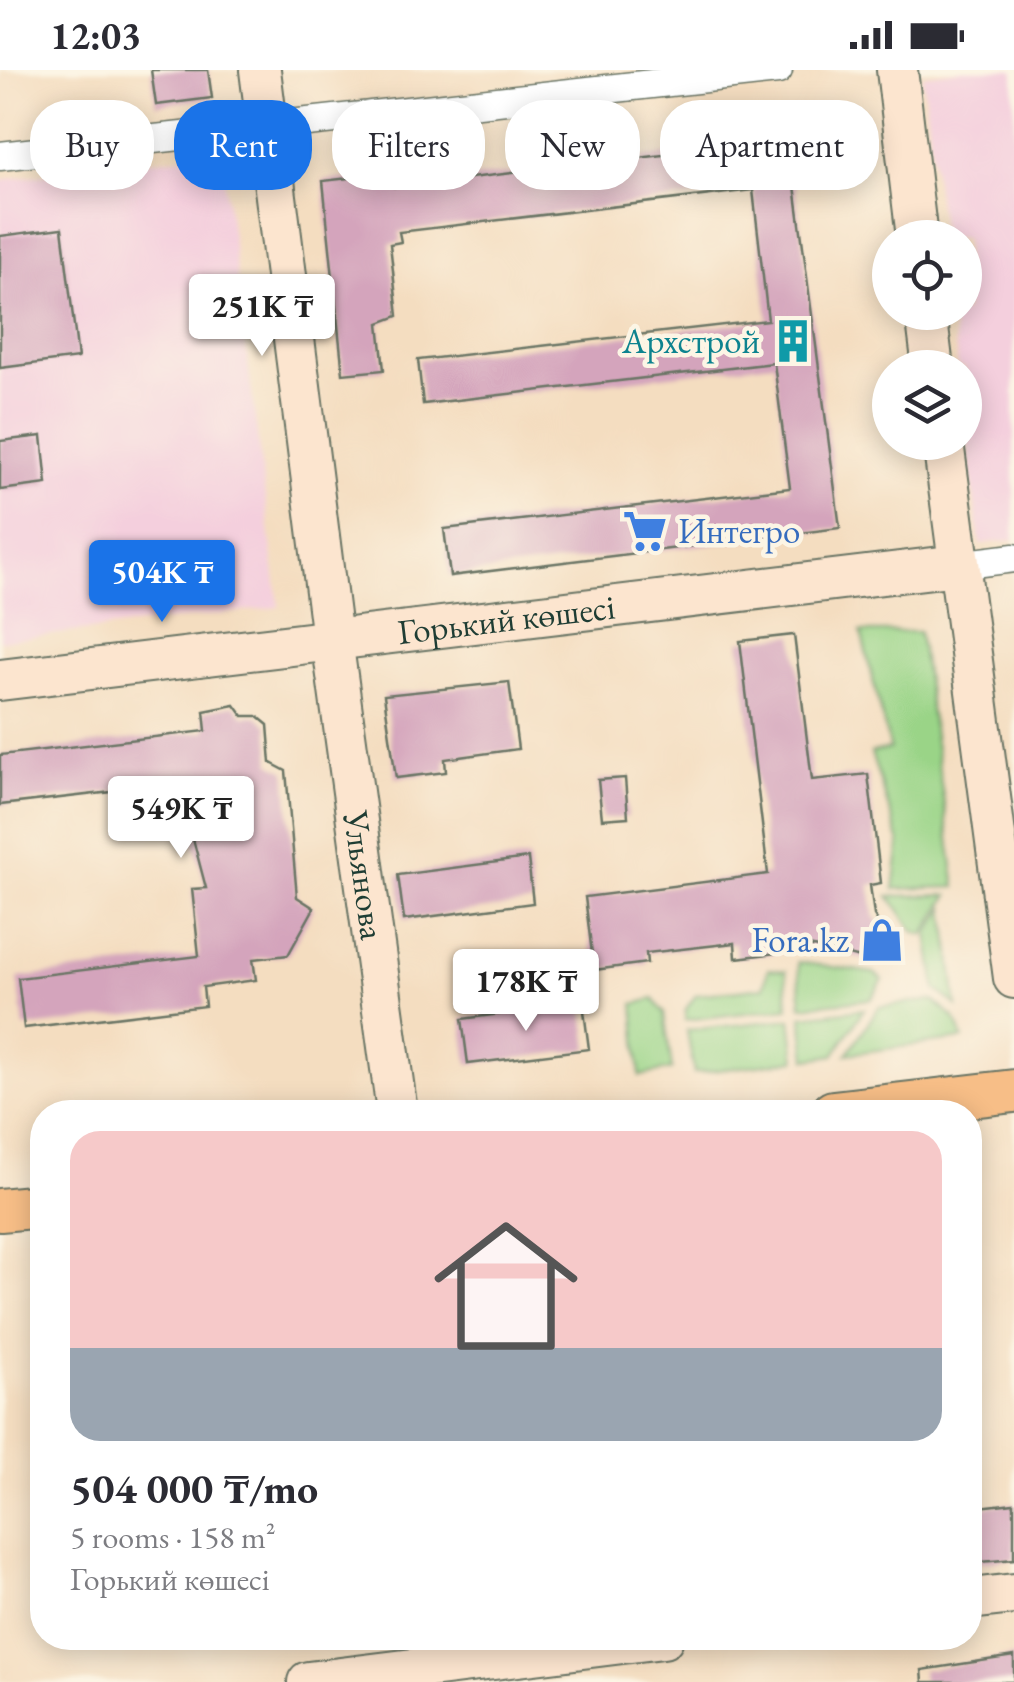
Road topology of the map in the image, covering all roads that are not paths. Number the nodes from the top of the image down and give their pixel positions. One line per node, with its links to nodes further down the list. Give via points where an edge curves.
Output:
1 (260, 70): 4 (main road, Ульянова)
2 (778, 70): 5 (street)
3 (897, 70): 9 (main road)
4 (264, 100)
5 (312, 121)
6 (174, 136): 7 (street)
7 (0, 156)
8 (275, 190): 13 (main road, Ульянова)
9 (914, 220)
10 (944, 460): 12 (main road)
11 (1014, 558): 12 (street, Горький көшесі)
12 (958, 565): 13 (main road, Горький көшесі); 15 (main road)
13 (332, 639): 14 (main road, Горький көшесі); 17 (main road, Ульянова)
14 (0, 680)
15 (1014, 978)
16 (1014, 1091): 18 (main road)
17 (395, 1100)
18 (936, 1100)
19 (30, 1207): 20 (main road)
20 (0, 1210)
21 (1014, 1594): 22 (main road)
22 (982, 1598)
23 (566, 1650): 24 (main road)
24 (308, 1682)

